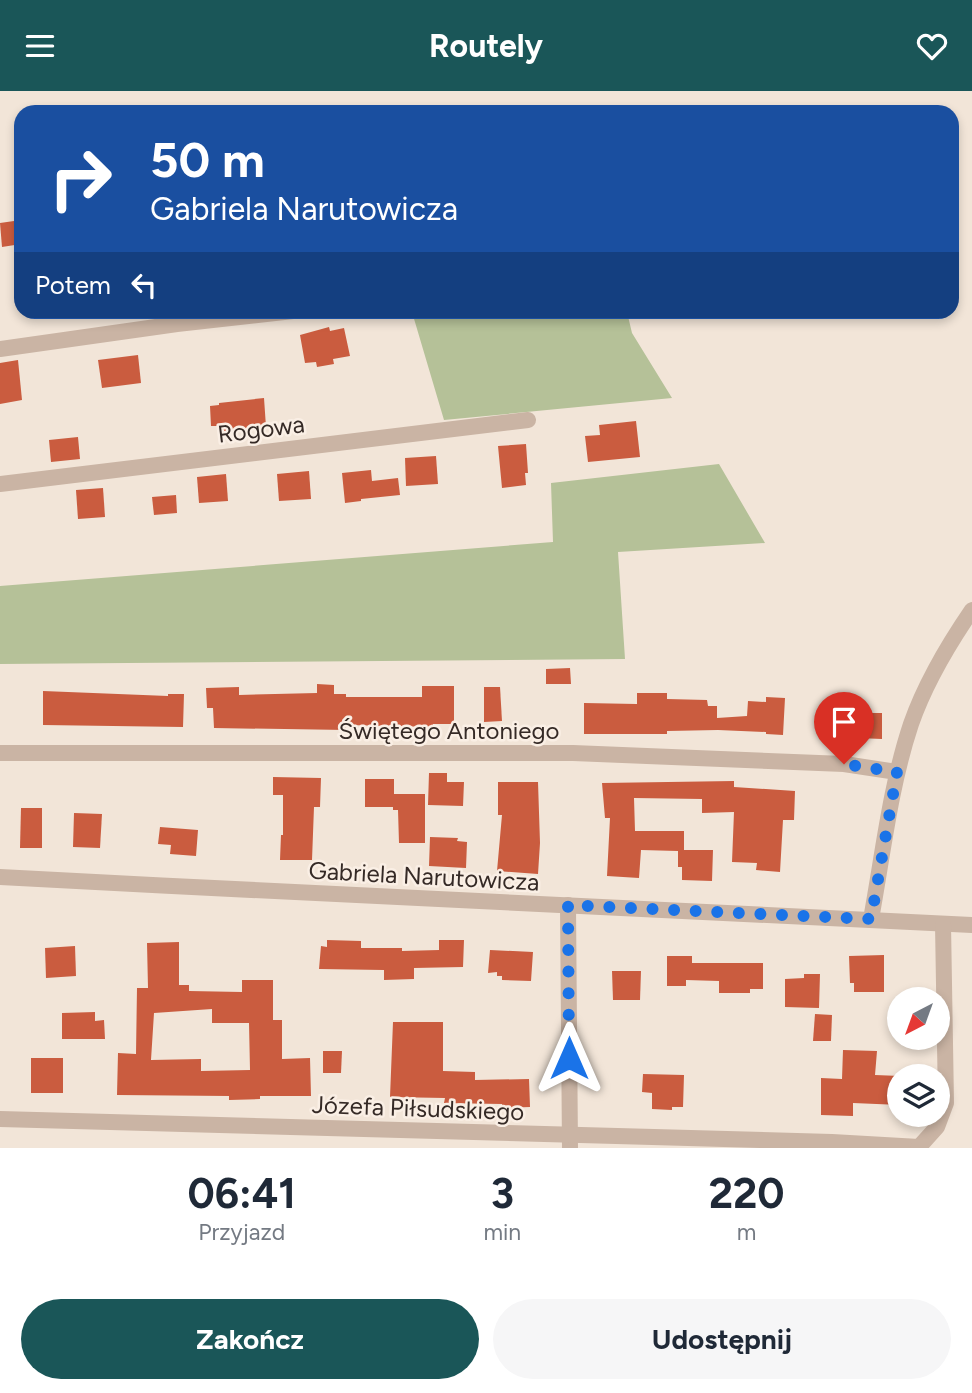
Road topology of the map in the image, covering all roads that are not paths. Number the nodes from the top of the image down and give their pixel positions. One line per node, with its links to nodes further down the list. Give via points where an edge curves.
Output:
1 (222, 319): 2 (street)
2 (0, 349)
3 (528, 420): 4 (street, Rogowa)
4 (0, 484)
5 (972, 610): 7 (street, via 949,644 912,722)
6 (0, 754): 7 (street, Świętego Antoniego, via 573,753 844,764)
7 (897, 772): 10 (street)
8 (0, 877): 9 (street, Gabriela Narutowicza)
9 (568, 905): 10 (street, Gabriela Narutowicza); 14 (street)
10 (871, 919): 11 (street, Gabriela Narutowicza)
11 (943, 924): 12 (street, Gabriela Narutowicza); 15 (street, via 947,1103 937,1127)
12 (972, 925)
13 (0, 1119): 14 (street, Józefa Piłsudskiego)
14 (570, 1141): 15 (street, Józefa Piłsudskiego, via 832,1142)
15 (918, 1147)

